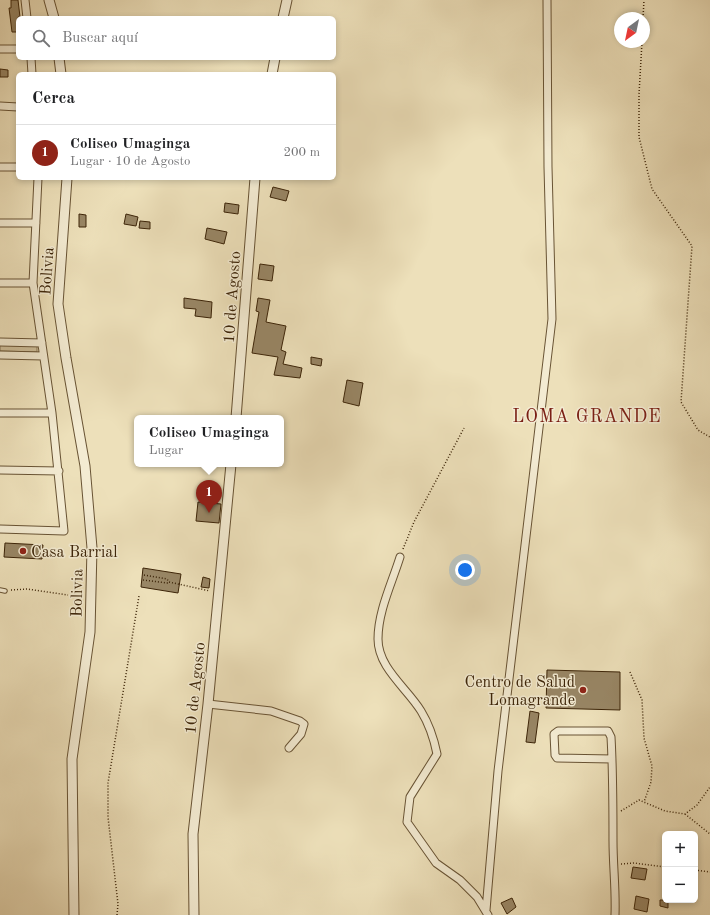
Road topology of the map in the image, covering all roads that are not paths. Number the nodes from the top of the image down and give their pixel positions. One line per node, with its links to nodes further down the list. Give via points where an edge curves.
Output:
1 (25, 0): 5 (street)
2 (49, 0): 6 (street)
3 (287, 0): 7 (street)
4 (547, 0): 44 (street, via 552,319 498,771)
5 (27, 16)
6 (53, 16)
7 (283, 16)
8 (0, 49): 9 (street)
9 (16, 49)
10 (30, 60): 13 (street)
11 (59, 60): 14 (street)
12 (275, 60): 15 (street)
13 (32, 72)
14 (61, 72)
15 (272, 72)
16 (0, 106): 17 (street)
17 (16, 106)
18 (0, 167): 19 (street)
19 (16, 167)
20 (38, 180): 23 (street)
21 (67, 180): 45 (street, Bolivia, via 58,304 85,466 92,548 90,632 72,759)
22 (255, 180): 33 (street, 10 de Agosto)
23 (36, 223): 24 (street); 26 (street)
24 (0, 224)
25 (0, 283): 26 (street)
26 (33, 283): 28 (street)
27 (0, 342): 28 (street)
28 (42, 343): 30 (street)
29 (0, 355): 30 (street)
30 (43, 356): 32 (street)
31 (0, 413): 32 (street)
32 (52, 413): 36 (street)
33 (236, 415)
34 (231, 467): 41 (street, 10 de Agosto)
35 (0, 470): 36 (street)
36 (59, 471): 37 (street, via 64,531)
37 (0, 529)
38 (400, 557): 44 (street, via 380,619 378,640 383,658 392,674 421,710 430,728 437,754 410,797 407,822 436,863 477,896)
39 (0, 590): 40 (lane)
40 (5, 591)
41 (208, 704): 42 (street, via 271,711 300,721 304,724 303,729); 46 (street, 10 de Agosto, via 193,834)
42 (289, 748)
43 (612, 759): 43 (street, via 611,737 608,731 558,731 554,734 557,758); 47 (street)
44 (487, 912)
45 (74, 915)
46 (194, 915)
47 (615, 915)

